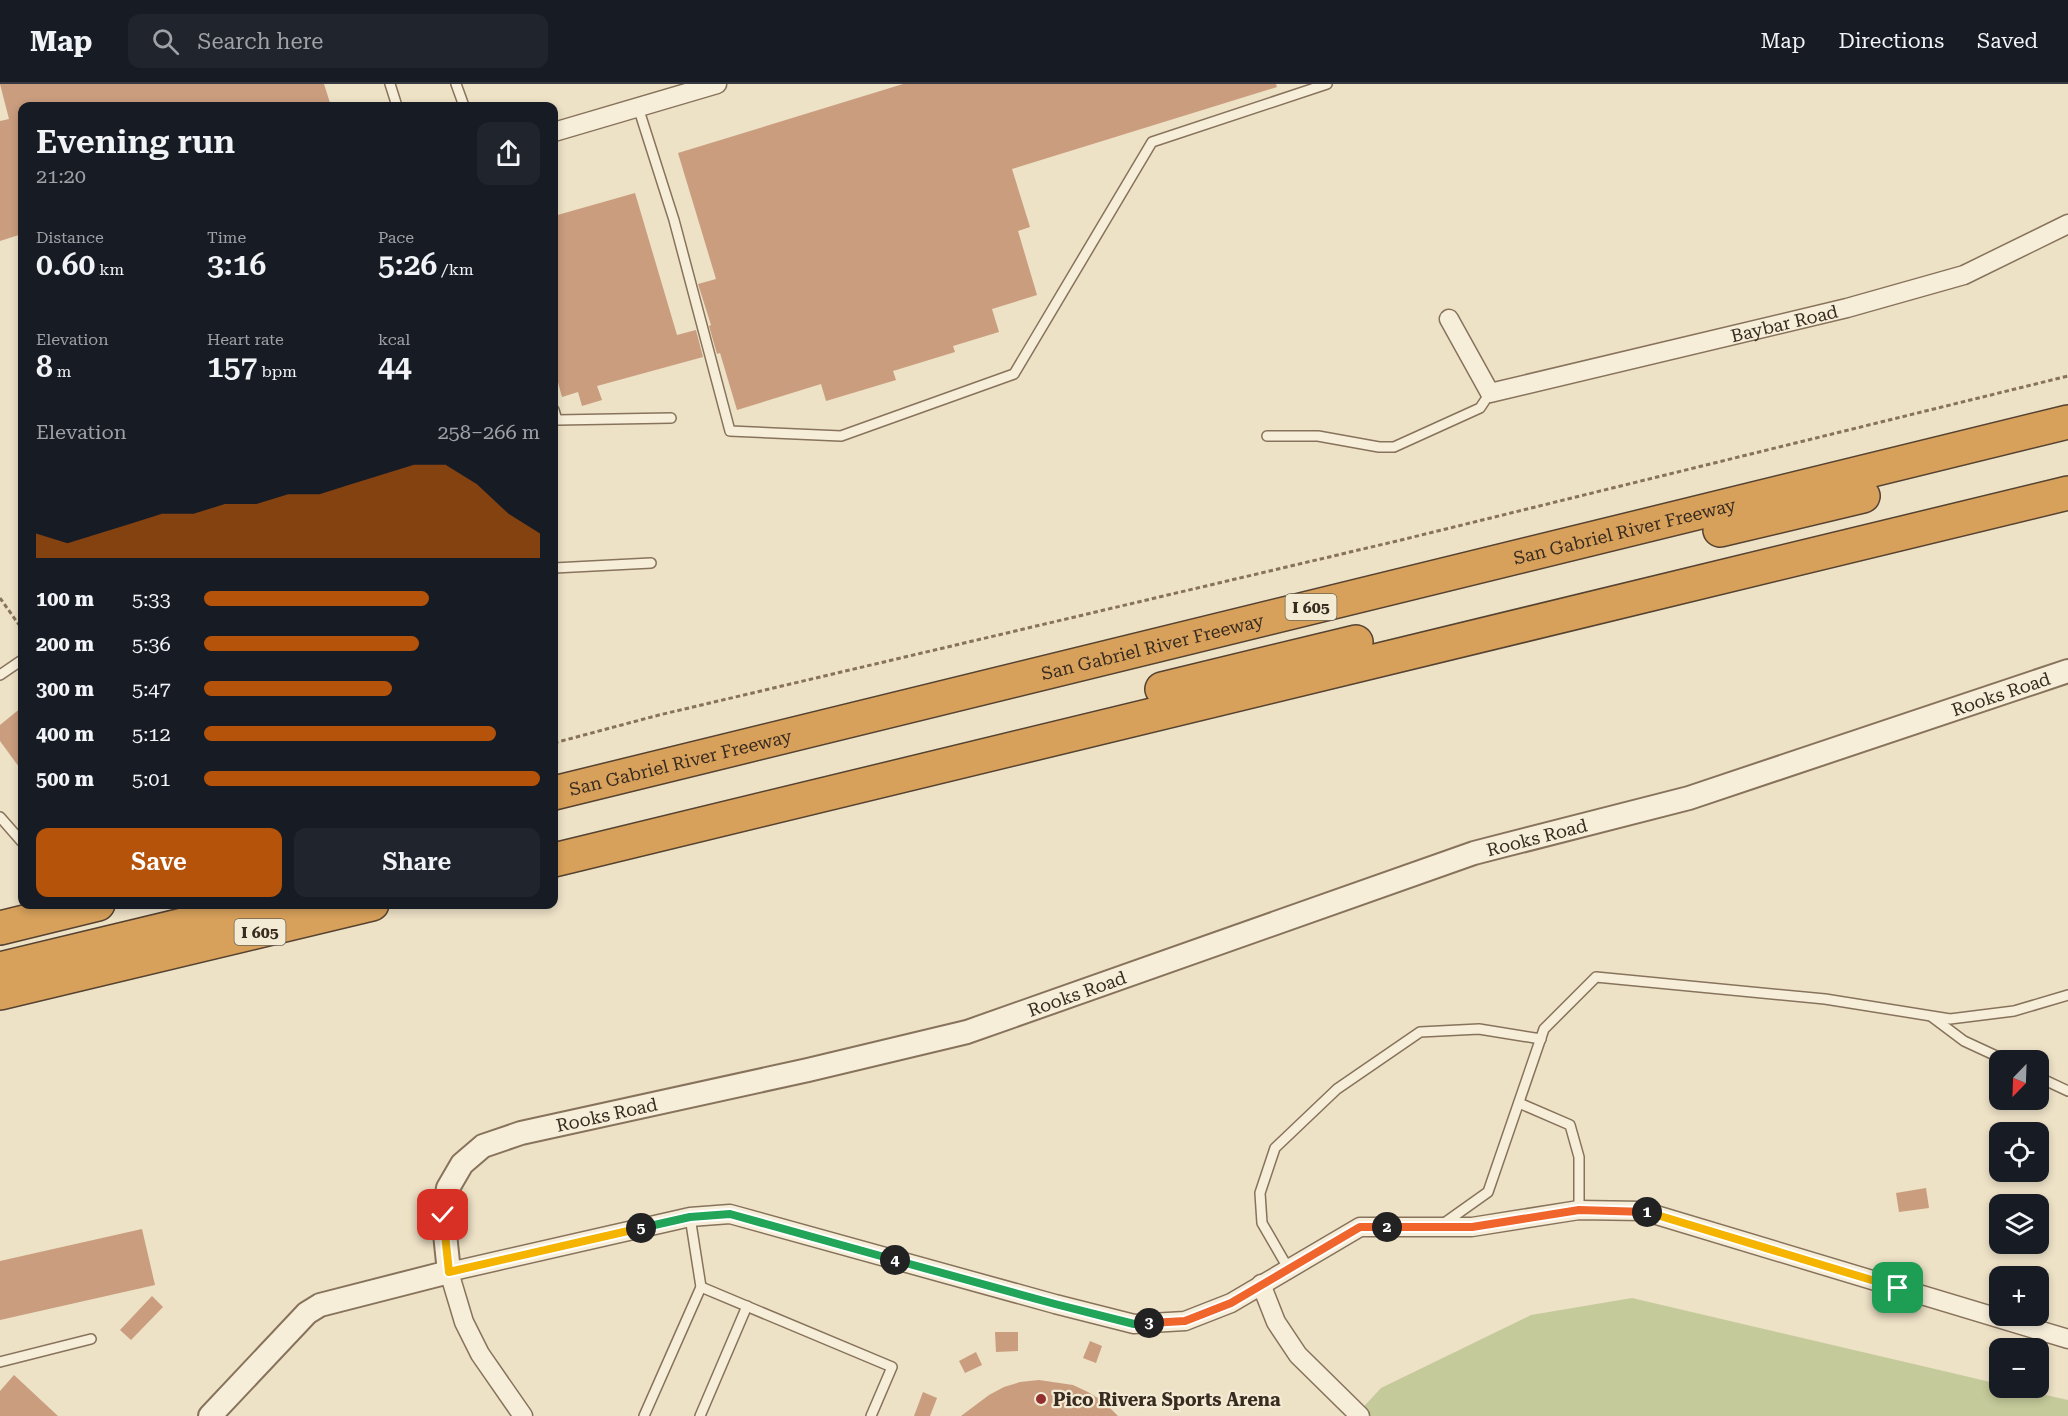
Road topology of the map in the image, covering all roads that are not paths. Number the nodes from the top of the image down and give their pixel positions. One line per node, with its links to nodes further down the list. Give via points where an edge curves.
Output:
1 (390, 84): 5 (lane)
2 (456, 84): 6 (lane)
3 (1327, 84): 7 (lane, via 1152,142 1014,374 840,436 730,431 674,220)
4 (707, 85): 7 (street)
5 (396, 102)
6 (463, 102)
7 (638, 107): 8 (street)
8 (558, 131)
9 (2068, 224): 11 (street, Baybar Road, via 1964,275 1847,308)
10 (1449, 319): 11 (street)
11 (1490, 393): 15 (lane, via 1480,408 1394,447 1318,436)
12 (671, 418): 13 (lane)
13 (558, 420)
14 (2068, 422): 24 (highway, San Gabriel River Freeway / I 605)
15 (1267, 436)
16 (2068, 444): 25 (highway)
17 (2068, 471): 27 (highway)
18 (2068, 493): 29 (highway)
19 (651, 563): 20 (lane)
20 (558, 568)
21 (18, 663): 23 (lane)
22 (2068, 670): 51 (street, Rooks Road, via 1689,798 1474,853 967,1032 521,1133 483,1146 462,1164 448,1188 443,1215)
23 (0, 675)
24 (558, 792)
25 (558, 812)
26 (0, 817): 28 (lane)
27 (558, 836)
28 (18, 837)
29 (558, 859)
30 (78, 909): 34 (highway)
31 (171, 909): 35 (highway)
32 (249, 909): 37 (highway)
33 (352, 909): 36 (highway, I 605)
34 (0, 928)
35 (0, 952)
36 (148, 959): 38 (highway, I 605); 40 (highway)
37 (0, 969)
38 (0, 993)
39 (2068, 995): 41 (lane, via 2014,1011 1950,1019)
40 (0, 1005)
41 (1931, 1017): 42 (lane, via 1825,999 1596,978 1544,1029); 43 (lane, via 1964,1041)
42 (1541, 1039): 46 (lane); 50 (lane, via 1479,1029 1420,1032 1337,1089 1275,1148 1260,1193 1262,1223)
43 (1989, 1053)
44 (2049, 1082): 45 (lane)
45 (2068, 1091)
46 (1519, 1102): 47 (lane, via 1570,1125 1579,1157); 49 (lane, via 1488,1192)
47 (1579, 1210): 49 (street, via 1472,1227); 56 (street, via 1643,1211)
48 (690, 1217): 51 (street); 52 (street, via 730,1214 1134,1324 1185,1321 1231,1303); 53 (lane)
49 (1439, 1227): 50 (street, via 1360,1227)
50 (1288, 1268): 52 (street)
51 (449, 1272): 58 (street, via 320,1305 307,1313); 59 (street, via 464,1322 480,1354)
52 (1261, 1284): 63 (street, via 1280,1329 1298,1355)
53 (701, 1287): 54 (lane); 60 (lane)
54 (747, 1306): 61 (lane); 62 (lane, via 892,1366)
55 (90, 1339): 57 (lane)
56 (2068, 1339)
57 (0, 1362)
58 (210, 1416)
59 (523, 1416)
60 (644, 1416)
61 (700, 1416)
62 (871, 1416)
63 (1360, 1416)

